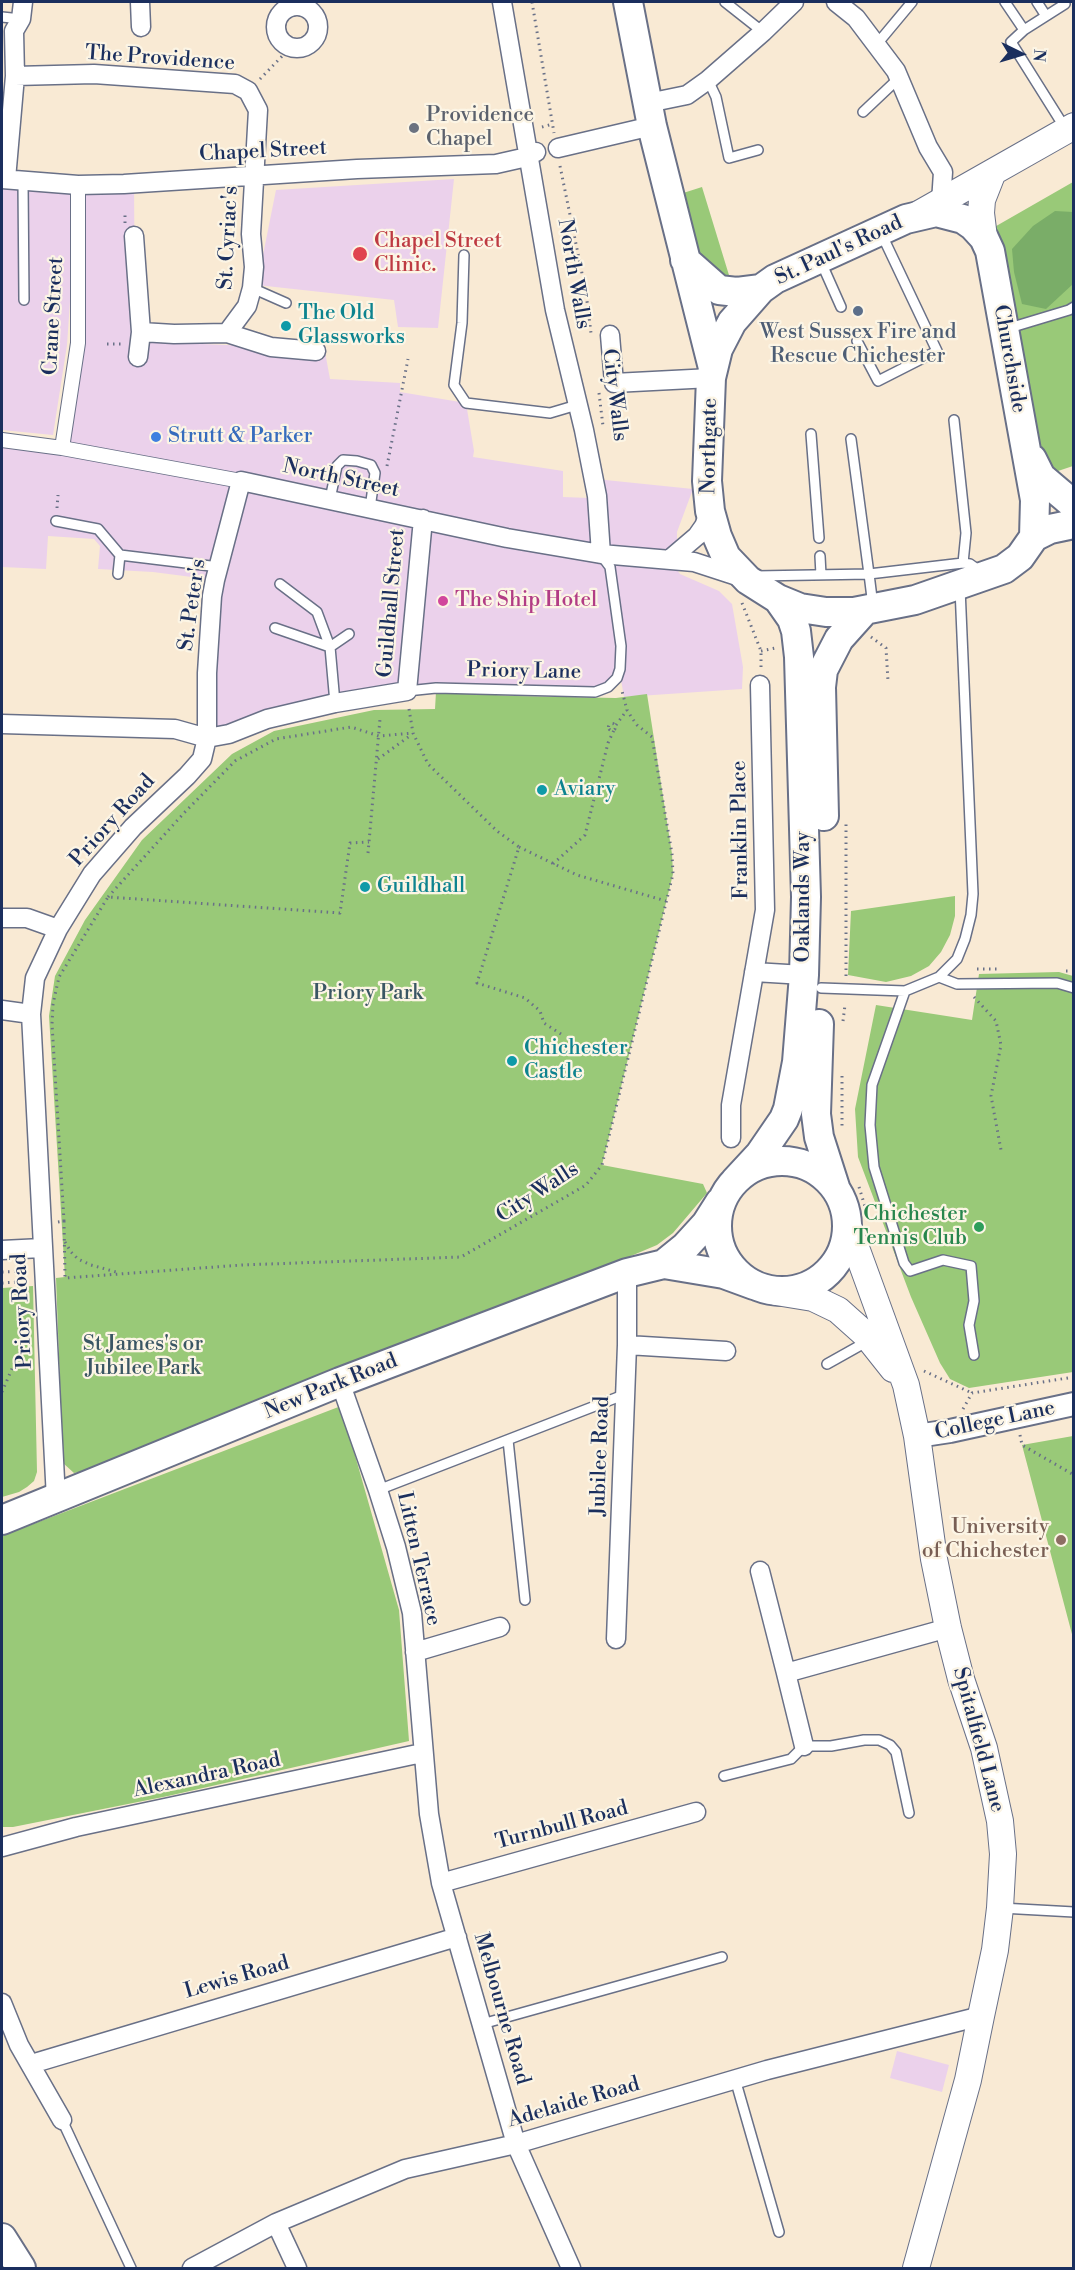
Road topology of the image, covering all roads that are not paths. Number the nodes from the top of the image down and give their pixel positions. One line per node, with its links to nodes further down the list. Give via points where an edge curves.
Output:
1 (140, 2): 15 (street)
2 (502, 2): 26 (street, North Walls, via 527,145)
3 (628, 2): 23 (main road)
4 (725, 2): 17 (lane)
5 (794, 2): 17 (street, Chapel Street)
6 (836, 2): 18 (street, via 856,18)
7 (912, 2): 18 (lane)
8 (1005, 2): 16 (lane)
9 (1037, 2): 13 (lane)
10 (294, 4): 10 (street, via 310,10 318,23 313,41 297,49 281,42 276,24 284,10)
11 (1065, 4): 13 (lane)
12 (22, 10): 14 (lane); 19 (street, via 14,31)
13 (1046, 16): 16 (lane)
14 (2, 17)
15 (141, 27)
16 (1024, 30): 24 (lane, via 1011,42)
17 (763, 32): 21 (street, Chapel Street)
18 (877, 44): 20 (street)
19 (15, 76): 28 (street, The Providence, via 94,74 235,84 248,91 258,110); 29 (street)
20 (899, 78): 22 (lane); 31 (street, via 942,172)
21 (708, 80): 23 (street, Chapel Street); 25 (lane, via 716,97 729,158)
22 (863, 112)
23 (650, 115): 26 (street, Chapel Street); 37 (main road)
24 (1070, 128): 27 (main road, St. Paul's Road)
25 (758, 150)
26 (548, 151): 28 (street, Chapel Street, via 496,164); 52 (street, North Walls, via 538,207 555,310)
27 (993, 172): 31 (main road, St. Paul's Road); 34 (main road, via 982,200)
28 (256, 176): 30 (street, Chapel Street); 38 (street, St. Cyriac's)
29 (10, 180): 30 (street, Chapel Street); 40 (lane)
30 (78, 184): 58 (street, Crane Street, via 78,343)
31 (932, 209): 32 (main road, St. Paul's Road); 34 (main road, via 963,219)
32 (880, 231): 36 (main road, St. Paul's Road); 48 (lane, via 937,351 878,381)
33 (134, 236): 45 (street)
34 (984, 238): 44 (main road, Churchside, via 990,251)
35 (464, 255): 52 (lane, via 462,323 454,385 466,403 550,413)
36 (819, 258): 39 (main road, St. Paul's Road); 42 (lane)
37 (686, 260): 39 (main road, via 719,290); 51 (main road)
38 (252, 288): 41 (lane); 46 (street, St. Cyriac's, via 247,306)
39 (761, 289): 51 (main road, Northgate, via 732,322 718,349)
40 (24, 300)
41 (286, 303)
42 (841, 307)
43 (1074, 307): 44 (lane)
44 (1004, 329): 57 (main road, Churchside)
45 (141, 332): 46 (street); 50 (street)
46 (227, 333): 49 (street, via 271,347)
47 (610, 335): 51 (street, via 615,383)
48 (857, 341)
49 (316, 351)
50 (138, 357)
51 (712, 373): 63 (main road, Northgate, via 707,481)
52 (578, 405): 69 (street, North Walls, via 597,496)
53 (954, 420): 77 (lane)
54 (811, 434): 68 (lane)
55 (850, 439): 75 (lane)
56 (2, 440): 58 (street, North Street)
57 (1024, 441): 61 (main road, via 1041,477); 67 (main road, Churchside, via 1035,500)
58 (62, 448): 59 (street, North Street)
59 (241, 481): 60 (street, North Street); 73 (street, St. Peter's)
60 (330, 499): 62 (street, North Street); 62 (lane, via 334,470 343,460 357,461 371,465 375,473)
61 (1074, 505)
62 (370, 507): 64 (street, North Street)
63 (710, 511): 72 (street, via 697,536); 79 (main road, Northgate, via 726,557)
64 (423, 519): 69 (street, North Street); 86 (street, Guildhall Street)
65 (57, 521): 70 (lane, via 98,529)
66 (1074, 524): 67 (main road)
67 (1034, 537): 77 (main road, Northgate, via 1012,564)
68 (819, 538)
69 (601, 554): 72 (street, North Street); 86 (lane, Priory Lane, via 610,567 621,646 617,678 608,687 595,692 436,688)
70 (120, 555): 73 (lane); 74 (lane)
71 (820, 556): 76 (lane)
72 (670, 560): 79 (street, North Street, via 700,564)
73 (219, 567): 89 (street, St. Peter's, via 212,596)
74 (118, 574)
75 (869, 574): 76 (lane); 77 (lane); 81 (lane)
76 (821, 575): 79 (lane, via 756,576)
77 (969, 575): 81 (main road, Northgate, via 915,600); 93 (lane, via 973,894 971,915 957,959)
78 (280, 585): 84 (lane, via 317,612)
79 (748, 591): 80 (main road, Northgate)
80 (778, 599): 81 (main road, Northgate, via 824,612); 94 (main road, Oaklands Way, via 796,631 806,886)
81 (869, 610): 94 (main road, Oaklands Way, via 839,639 822,670)
82 (275, 628): 84 (lane)
83 (349, 634): 84 (lane)
84 (330, 647): 87 (lane)
85 (760, 685): 92 (street, Franklin Place, via 765,910)
86 (407, 691): 87 (street)
87 (334, 702): 89 (street)
88 (2, 724): 89 (street, via 175,729)
89 (207, 738): 91 (street, Priory Road, via 202,759 92,874)
90 (3, 918): 91 (street, via 27,918)
91 (58, 929): 98 (street, Priory Road, via 35,978)
92 (754, 972): 94 (street); 99 (street, Franklin Place, via 730,1105)
93 (939, 977): 95 (lane, via 957,984 1057,983); 96 (lane)
94 (824, 980): 96 (lane); 100 (main road, Oaklands Way, via 816,1114); 101 (main road, Oaklands Way, via 797,1062 788,1109 770,1141)
95 (1074, 988)
96 (905, 992): 111 (lane, via 873,1085 870,1125 874,1167 904,1263 910,1271 944,1260 971,1266 974,1301 969,1325)
97 (2, 1010): 98 (street)
98 (31, 1014): 103 (street, Priory Road)
99 (731, 1138)
100 (834, 1187): 101 (main road, via 817,1171 789,1161 765,1162 748,1170); 102 (main road, via 844,1204)
101 (729, 1190): 105 (main road, New Park Road, via 706,1224); 107 (main road, via 716,1225 719,1246 733,1270)
102 (847, 1223): 107 (main road, via 842,1253 823,1278 801,1289); 113 (main road, Spitalfield Lane)
103 (42, 1248): 104 (street); 120 (street, Priory Road)
104 (2, 1250)
105 (664, 1264): 106 (main road, New Park Road); 107 (main road, New Park Road, via 724,1275)
106 (627, 1273): 109 (street, Jubilee Road); 114 (main road, New Park Road)
107 (765, 1288): 108 (main road, Spitalfield Lane, via 832,1306)
108 (870, 1340): 112 (lane); 113 (main road, Spitalfield Lane)
109 (627, 1345): 110 (street); 115 (street, Jubilee Road)
110 (726, 1351)
111 (974, 1355)
112 (827, 1364)
113 (915, 1378): 117 (main road, Spitalfield Lane)
114 (340, 1382): 119 (street, Litten Terrace); 120 (main road, New Park Road)
115 (626, 1394): 118 (lane); 126 (street, Jubilee Road)
116 (1074, 1404): 117 (street, College Lane)
117 (917, 1436): 125 (main road, Spitalfield Lane)
118 (508, 1440): 119 (lane); 123 (lane)
119 (378, 1490): 127 (street, Litten Terrace, via 412,1613)
120 (56, 1499): 121 (main road, New Park Road)
121 (2, 1520)
122 (760, 1571): 128 (street)
123 (525, 1600)
124 (500, 1627): 127 (street)
125 (948, 1628): 128 (street); 136 (main road, Spitalfield Lane, via 984,1748 1000,1821)
126 (616, 1639)
127 (415, 1652): 130 (street, Litten Terrace)
128 (786, 1673): 129 (street)
129 (804, 1746): 131 (lane, via 791,1759); 133 (lane, via 864,1740 890,1745 896,1752)
130 (423, 1753): 134 (street, Alexandra Road, via 76,1827); 135 (street, Melbourne Road)
131 (724, 1776)
132 (696, 1812): 135 (street, Turnbull Road)
133 (909, 1813)
134 (2, 1847)
135 (441, 1883): 138 (street, Melbourne Road)
136 (1000, 1908): 137 (lane); 141 (main road, Spitalfield Lane)
137 (1074, 1912)
138 (457, 1937): 142 (street, Melbourne Road); 143 (street, Lewis Road)
139 (722, 1957): 142 (lane)
140 (2, 2003): 143 (street)
141 (981, 2016): 144 (street, Adelaide Road); 155 (main road, Spitalfield Lane, via 968,2080)
142 (482, 2024): 146 (street, Melbourne Road)
143 (31, 2064): 145 (street)
144 (735, 2079): 146 (street, Adelaide Road); 148 (lane)
145 (62, 2120): 151 (lane)
146 (516, 2144): 147 (street, Adelaide Road, via 405,2169); 154 (street, Melbourne Road)
147 (276, 2223): 152 (street, Adelaide Road); 153 (street)
148 (779, 2232)
149 (2, 2238): 150 (main road)
150 (21, 2268)
151 (131, 2268)
152 (192, 2268)
153 (297, 2268)
154 (571, 2268)
155 (916, 2268)

